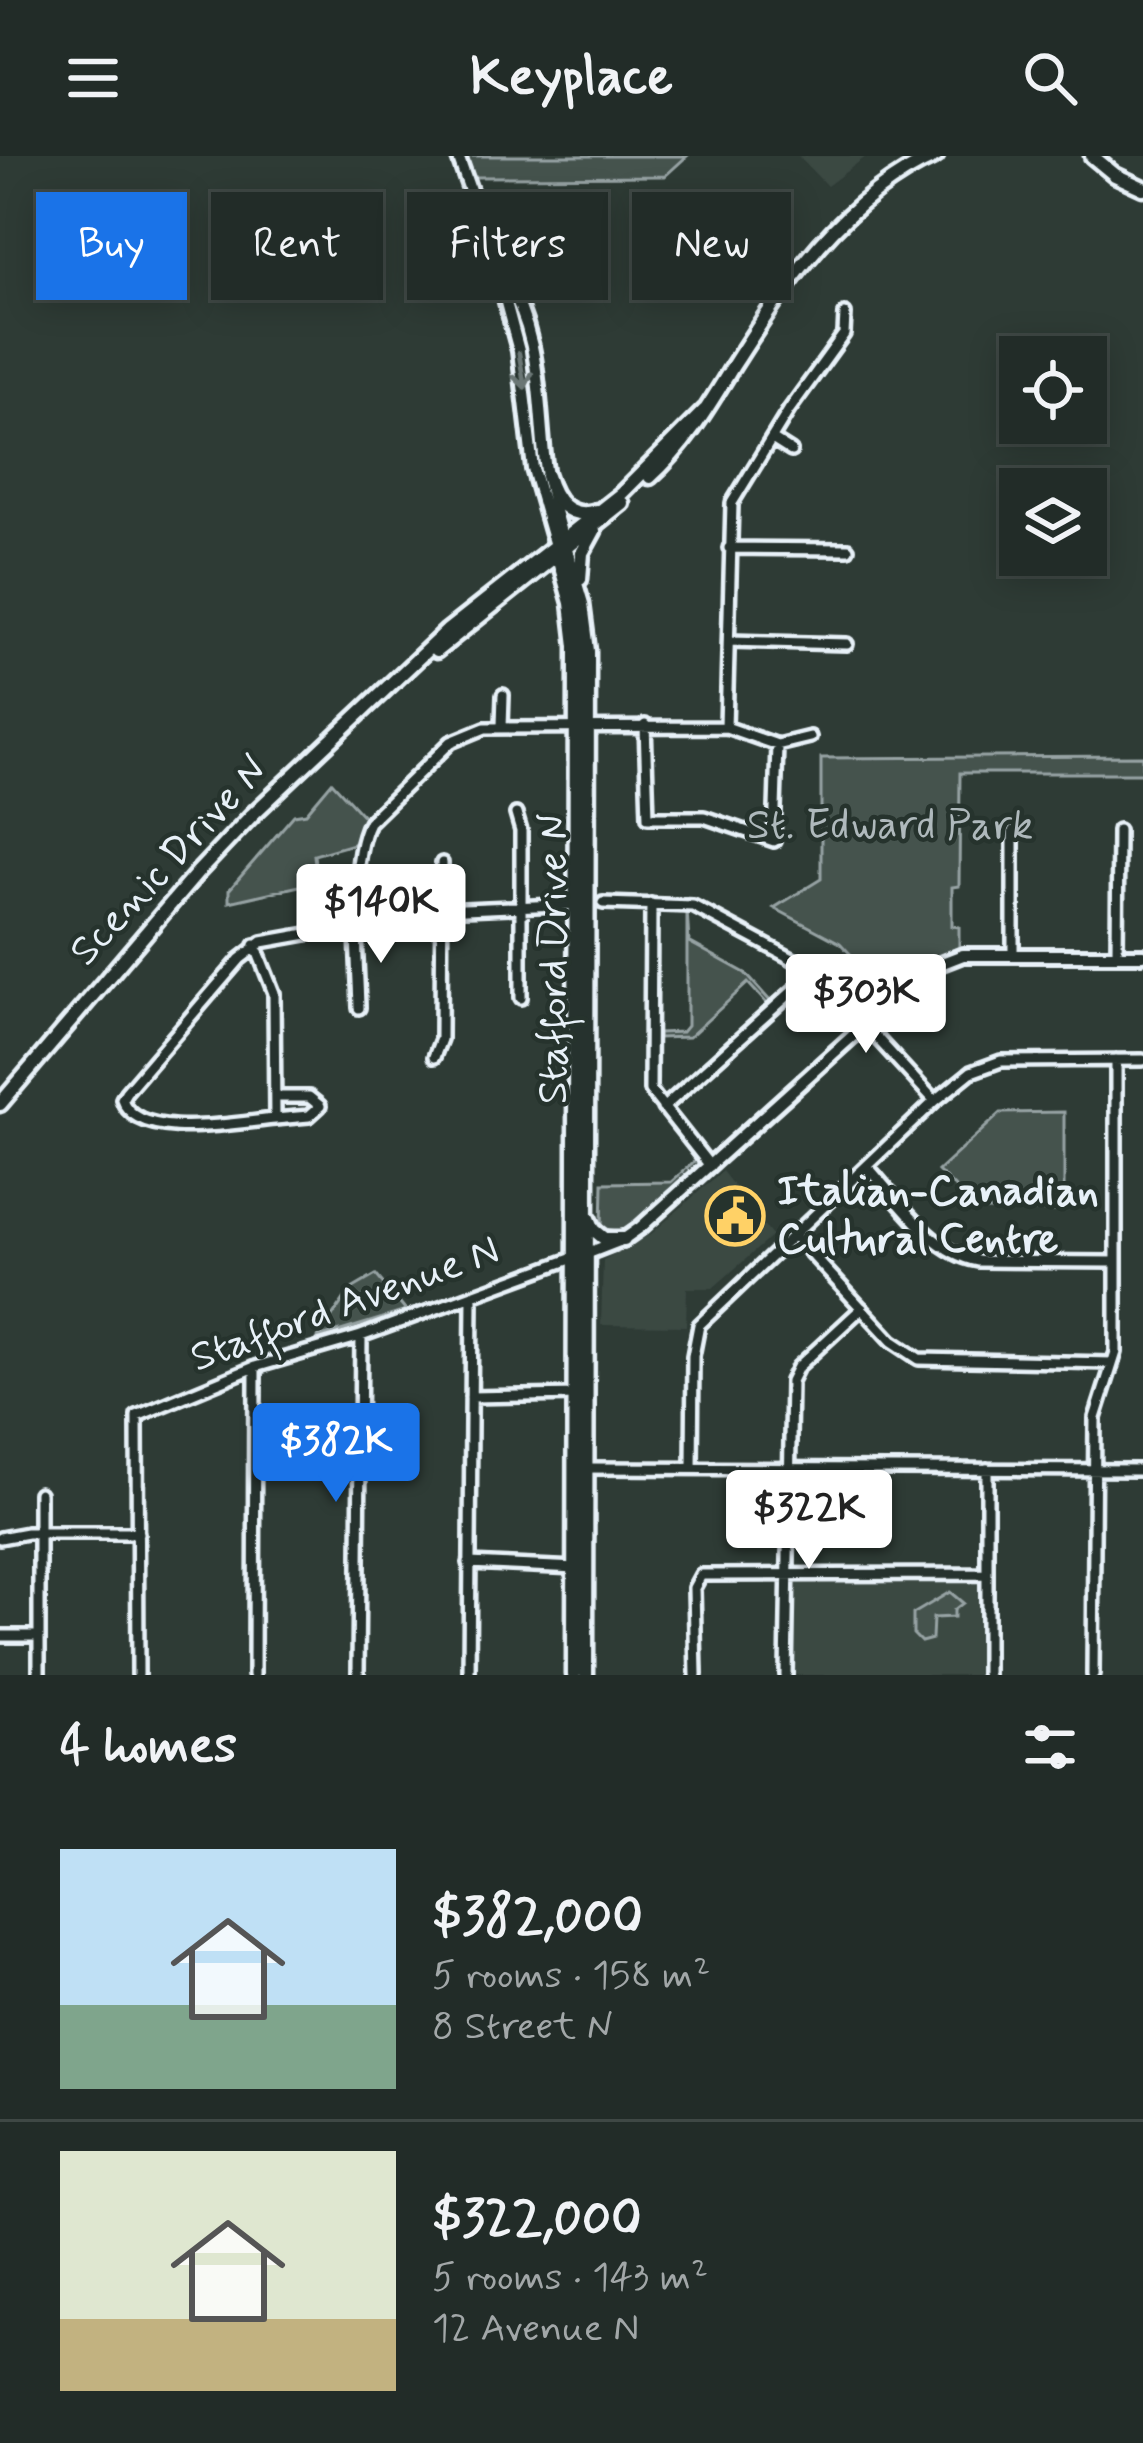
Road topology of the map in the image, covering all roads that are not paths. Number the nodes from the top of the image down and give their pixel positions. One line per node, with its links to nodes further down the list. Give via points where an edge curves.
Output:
1 (458, 156): 5 (street, Stafford Drive N)
2 (938, 156): 12 (main road, Scenic Drive N, via 874,193 802,263 674,456)
3 (1092, 156): 4 (main road)
4 (1143, 188)
5 (471, 192)
6 (505, 300): 13 (street, Stafford Drive N, one-way to 13, via 533,469)
7 (517, 300): 11 (street, Stafford Drive N, via 535,348)
8 (845, 314): 9 (street, via 844,334)
9 (772, 439): 10 (street); 14 (street, via 732,503)
10 (791, 451)
11 (547, 476): 12 (main road, via 566,508); 13 (street, Stafford Drive N)
12 (604, 513): 13 (main road, Scenic Drive N); 17 (main road, via 582,554)
13 (560, 548): 16 (main road, Scenic Drive N); 17 (main road, Stafford Drive N); 20 (main road, Scenic Drive N, via 447,631)
14 (729, 548): 15 (street); 18 (street)
15 (848, 549)
16 (519, 586): 17 (main road, via 549,580); 20 (main road, Scenic Drive N)
17 (576, 604): 24 (main road, Stafford Drive N, via 588,651)
18 (729, 641): 19 (street); 25 (street)
19 (847, 644)
20 (401, 676): 51 (main road, Scenic Drive N, via 198,872)
21 (503, 695): 23 (street)
22 (646, 725): 24 (street); 25 (street); 27 (street, via 648,817 704,817 774,841)
23 (502, 726): 24 (street); 37 (street, via 451,742 369,822 360,842)
24 (580, 726): 34 (main road, Stafford Drive N)
25 (726, 728): 27 (street)
26 (809, 737): 27 (street)
27 (777, 746)
28 (516, 814): 33 (street)
29 (1118, 830): 40 (street)
30 (1013, 831): 39 (street)
31 (442, 862): 36 (street)
32 (603, 903): 35 (street)
33 (521, 904): 34 (street); 36 (street); 43 (street)
34 (580, 904): 56 (main road, Stafford Drive N); 59 (main road, Stafford Drive N)
35 (651, 904): 42 (street, via 693,906); 52 (street, via 650,1090)
36 (441, 910): 37 (street); 46 (street, via 441,1039)
37 (358, 923): 38 (street); 44 (street)
38 (255, 945): 49 (street, via 274,993); 53 (street, via 122,1099 128,1111 163,1126)
39 (1013, 954): 40 (street); 45 (street, via 963,955 927,969)
40 (1117, 955): 41 (street)
41 (1143, 955)
42 (815, 971): 45 (street); 52 (street)
43 (521, 998)
44 (358, 1008)
45 (866, 1025): 50 (street); 54 (street)
46 (434, 1057)
47 (1116, 1060): 48 (street); 50 (street, via 984,1065); 60 (street)
48 (1143, 1060)
49 (275, 1097): 53 (street); 53 (street, via 309,1097 320,1106 309,1117)
50 (935, 1101): 55 (street)
51 (0, 1104)
52 (663, 1108): 54 (street)
53 (275, 1119)
54 (710, 1166): 58 (street)
55 (867, 1166): 57 (street); 60 (street, via 958,1257)
56 (588, 1216): 58 (main road, via 598,1235); 59 (main road, Stafford Drive N)
57 (793, 1234): 62 (street); 69 (street, via 699,1325)
58 (624, 1239): 59 (street)
59 (582, 1255): 61 (street, Stafford Avenue N); 66 (main road, Stafford Drive N)
60 (1114, 1262): 64 (street)
61 (472, 1296): 63 (street, Stafford Avenue N); 67 (street)
62 (862, 1308): 64 (street, via 924,1360); 70 (street, via 794,1374)
63 (362, 1336): 65 (street, Stafford Avenue N); 87 (street)
64 (1112, 1363): 72 (street, via 1095,1418)
65 (255, 1367): 76 (street, Stafford Avenue N, via 137,1416); 86 (street)
66 (583, 1395): 67 (street); 68 (main road, Stafford Drive N)
67 (471, 1396): 78 (street)
68 (581, 1468): 69 (street); 79 (main road, Stafford Drive N)
69 (692, 1468): 70 (street)
70 (790, 1468): 71 (street); 80 (street)
71 (987, 1469): 72 (street); 81 (street)
72 (1095, 1469): 73 (street); 94 (street)
73 (1143, 1470)
74 (39, 1493): 75 (street)
75 (40, 1533): 76 (street); 77 (street); 83 (street)
76 (137, 1533): 85 (street)
77 (0, 1538)
78 (469, 1563): 79 (street); 88 (street)
79 (579, 1568): 89 (main road, Stafford Drive N); 90 (main road, Stafford Drive N)
80 (786, 1574): 81 (street); 91 (street, via 698,1576); 92 (street)
81 (987, 1574): 93 (street)
82 (0, 1636): 83 (street)
83 (39, 1636): 84 (street)
84 (39, 1675)
85 (138, 1675)
86 (254, 1675)
87 (358, 1675)
88 (469, 1675)
89 (574, 1675)
90 (586, 1675)
91 (696, 1675)
92 (786, 1675)
93 (987, 1675)
94 (1093, 1675)

